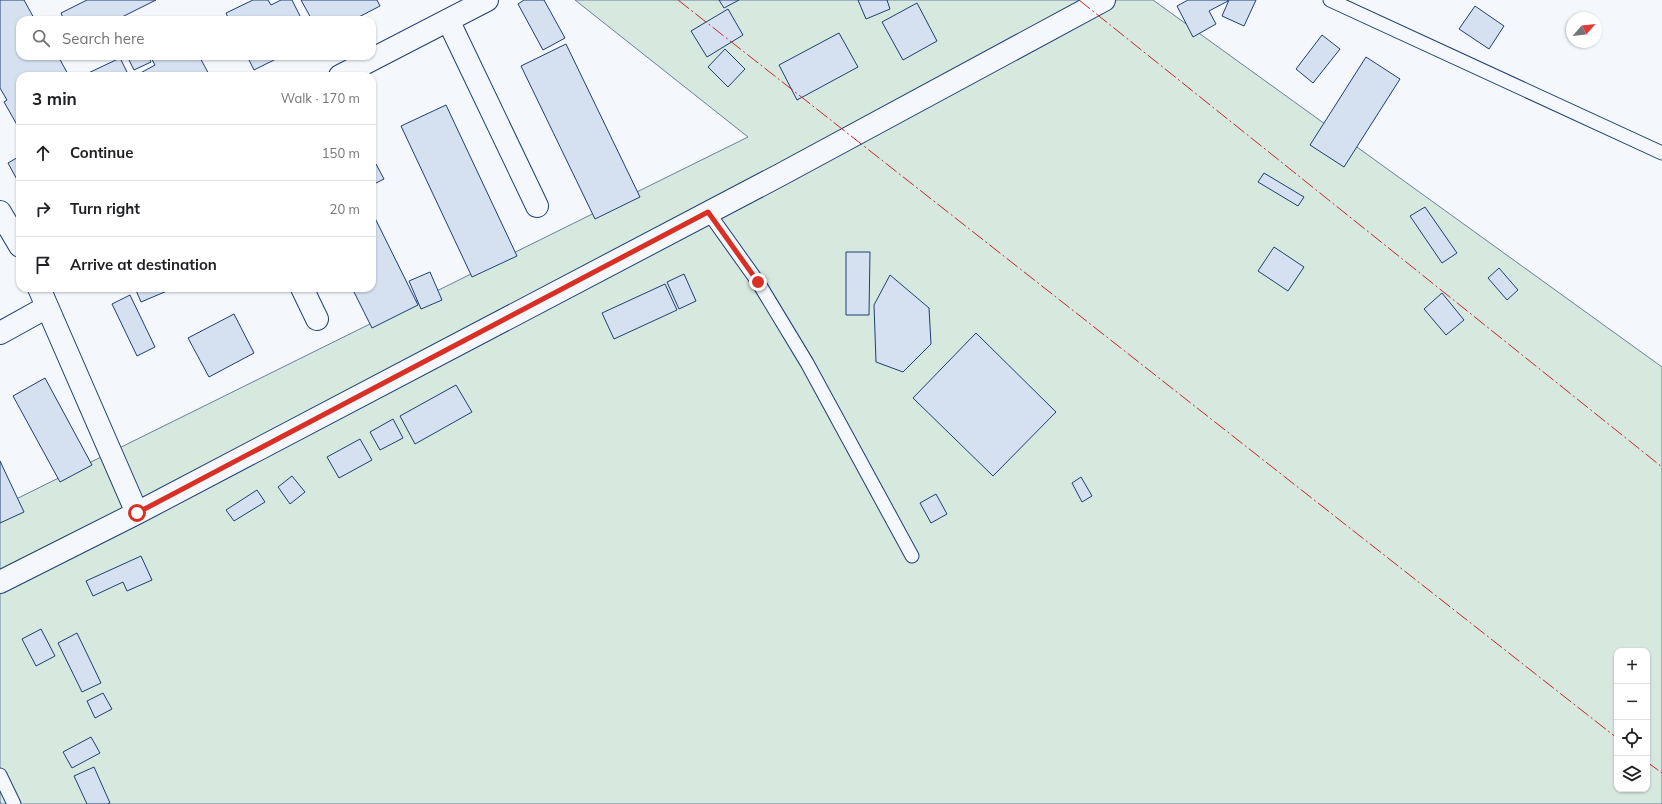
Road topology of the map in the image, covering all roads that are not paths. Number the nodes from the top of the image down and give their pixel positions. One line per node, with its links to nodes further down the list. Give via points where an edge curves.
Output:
1 (487, 0): 4 (street)
2 (1104, 0): 11 (street)
3 (1330, 0): 8 (lane)
4 (448, 20): 5 (street); 9 (street)
5 (376, 57)
6 (371, 60): 7 (street)
7 (348, 72)
8 (1662, 153)
9 (537, 206)
10 (0, 212): 12 (street)
11 (708, 212): 17 (street); 18 (lane, via 758,282 807,363)
12 (16, 237)
13 (304, 292): 15 (street)
14 (43, 298): 16 (street); 17 (street)
15 (317, 319)
16 (0, 333)
17 (137, 513): 19 (street)
18 (912, 556)
19 (0, 582)
20 (0, 775): 21 (lane)
21 (14, 804)

